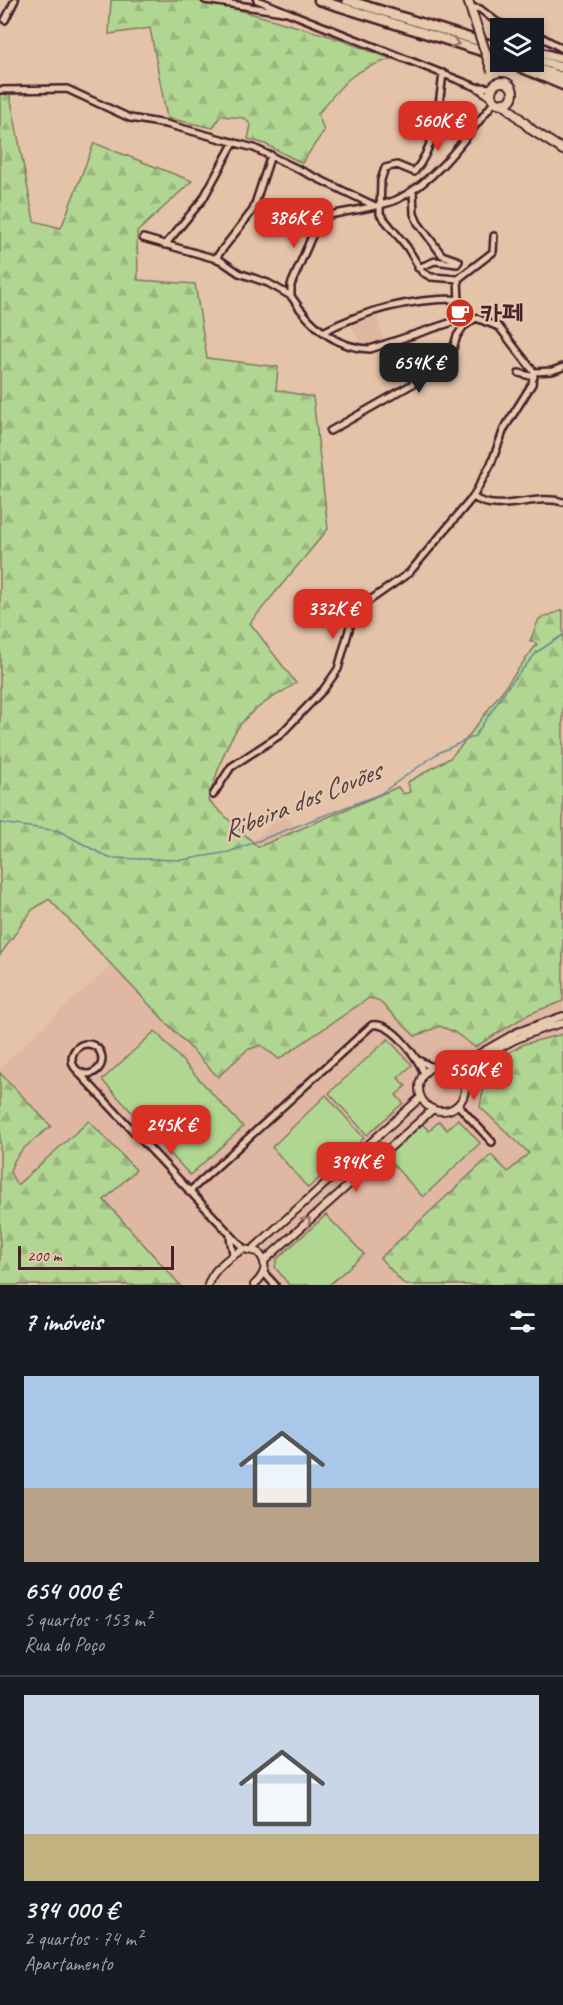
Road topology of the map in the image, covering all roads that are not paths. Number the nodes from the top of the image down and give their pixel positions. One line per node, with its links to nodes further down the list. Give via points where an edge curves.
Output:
1 (15, 0): 9 (street)
2 (205, 0): 7 (street)
3 (257, 0): 7 (street)
4 (319, 0): 13 (highway, one-way to 13)
5 (347, 0): 11 (highway)
6 (469, 3): 8 (street); 17 (main road, bridge)
7 (288, 13): 23 (street)
8 (492, 18)
9 (5, 20)
10 (544, 39): 12 (street)
11 (490, 44)
12 (563, 49)
13 (490, 54)
14 (544, 54): 15 (highway)
15 (563, 59)
16 (544, 62): 18 (highway)
17 (490, 65)
18 (563, 68)
19 (544, 71): 24 (highway)
20 (492, 72): 28 (main road)
21 (493, 72): 25 (main road)
22 (532, 72): 26 (highway)
23 (442, 73): 27 (street); 37 (street, via 434,133 420,164 414,172 397,165 385,168)
24 (563, 77)
25 (501, 82): 28 (main road); 30 (main road, via 512,89)
26 (563, 85)
27 (476, 87): 28 (street); 31 (street)
28 (492, 87): 31 (main road)
29 (0, 90): 33 (street, via 67,88 130,118)
30 (510, 98): 31 (main road); 32 (main road)
31 (496, 101): 32 (main road); 36 (street, via 436,172)
32 (515, 112): 34 (main road, via 532,130)
33 (234, 142): 35 (street); 40 (street, via 203,199)
34 (563, 150)
35 (271, 155): 37 (street); 41 (street, via 253,210)
36 (413, 190): 37 (street, via 397,200); 42 (street, via 418,223 442,255 459,261 435,261)
37 (376, 204): 42 (street); 44 (street, via 326,216 318,222 291,285)
38 (494, 236): 43 (street, via 493,252)
39 (143, 238): 40 (street)
40 (165, 245): 41 (street)
41 (215, 259): 44 (street)
42 (418, 268): 43 (street, via 431,278)
43 (458, 279): 45 (street)
44 (291, 296): 47 (street, via 301,312)
45 (457, 299): 46 (street); 47 (street, via 389,306)
46 (474, 317): 47 (street, via 370,349 340,342); 50 (street, via 499,327); 51 (street, via 457,336 451,355 432,373)
47 (323, 332)
48 (563, 367): 50 (street)
49 (519, 373): 50 (street)
50 (534, 375): 52 (street)
51 (330, 431)
52 (473, 497): 53 (street, via 491,504 553,499); 54 (street, via 410,573 363,605 350,626 338,669 324,690 280,735 231,768)
53 (563, 502)
54 (213, 795)
55 (563, 1016): 59 (street, via 517,1032)
56 (563, 1023): 63 (street, via 518,1039 472,1067)
57 (418, 1060): 58 (street); 62 (street); 69 (street, via 391,1031 372,1025)
58 (432, 1067): 59 (street); 62 (street)
59 (454, 1068): 63 (street)
60 (99, 1070): 61 (street, via 88,1075); 61 (street, via 102,1054 94,1045 84,1044 72,1057); 64 (street)
61 (78, 1071): 64 (street)
62 (424, 1073): 65 (street, via 419,1085)
63 (464, 1078): 66 (street, via 465,1094)
64 (96, 1091): 69 (street)
65 (421, 1097): 67 (street); 72 (street)
66 (458, 1105): 67 (street, via 449,1110); 68 (street)
67 (433, 1109): 74 (street, one-way to 67)
68 (492, 1142)
69 (189, 1192): 70 (street)
70 (230, 1237): 71 (street); 73 (street)
71 (244, 1249): 72 (street); 73 (street)
72 (253, 1249): 74 (street)
73 (233, 1254): 76 (street)
74 (264, 1261): 75 (street)
75 (264, 1273): 77 (street); 78 (street)
76 (208, 1285)
77 (254, 1285)
78 (275, 1285)

